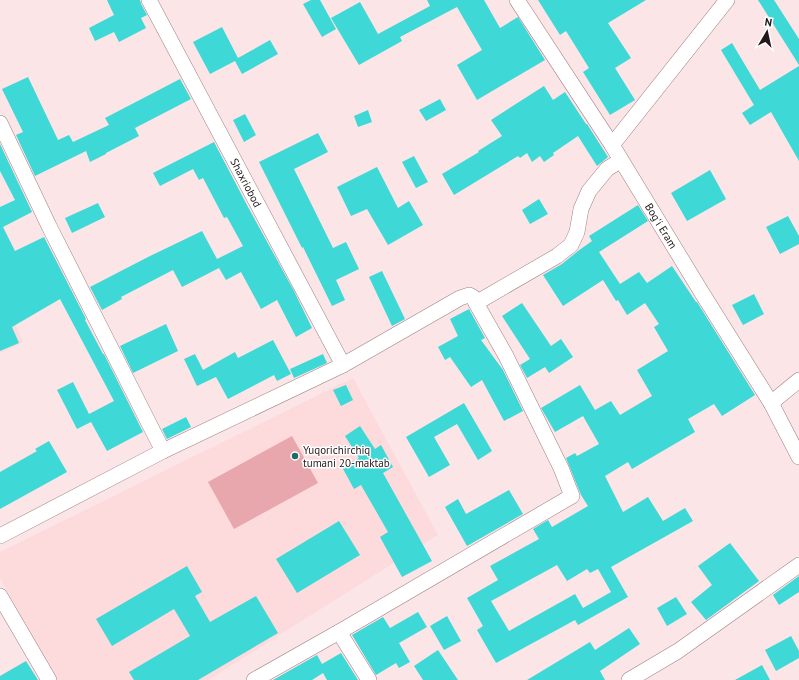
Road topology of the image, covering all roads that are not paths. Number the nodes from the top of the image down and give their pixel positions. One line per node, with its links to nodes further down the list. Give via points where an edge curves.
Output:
1 (149, 0): 8 (street, Shaxriobod)
2 (517, 0): 5 (street, Bog'i Eram)
3 (727, 0): 5 (street)
4 (0, 123): 11 (street, via 48,226)
5 (612, 146): 6 (street, Bog'i Eram)
6 (621, 160): 7 (street, via 607,169 588,191 581,209 578,232 571,245 557,256); 10 (street, Bog'i Eram)
7 (476, 303): 8 (street, via 469,295 460,298); 16 (street, via 506,356 562,468 572,496)
8 (342, 365): 11 (street)
9 (799, 380): 10 (street)
10 (771, 403): 12 (street, Bog'i Eram)
11 (163, 450): 13 (street)
12 (799, 457)
13 (0, 536)
14 (799, 565): 20 (street, via 678,650)
15 (0, 596): 17 (street)
16 (340, 632): 18 (street); 19 (street)
17 (49, 680)
18 (254, 680)
19 (369, 680)
20 (629, 680)

